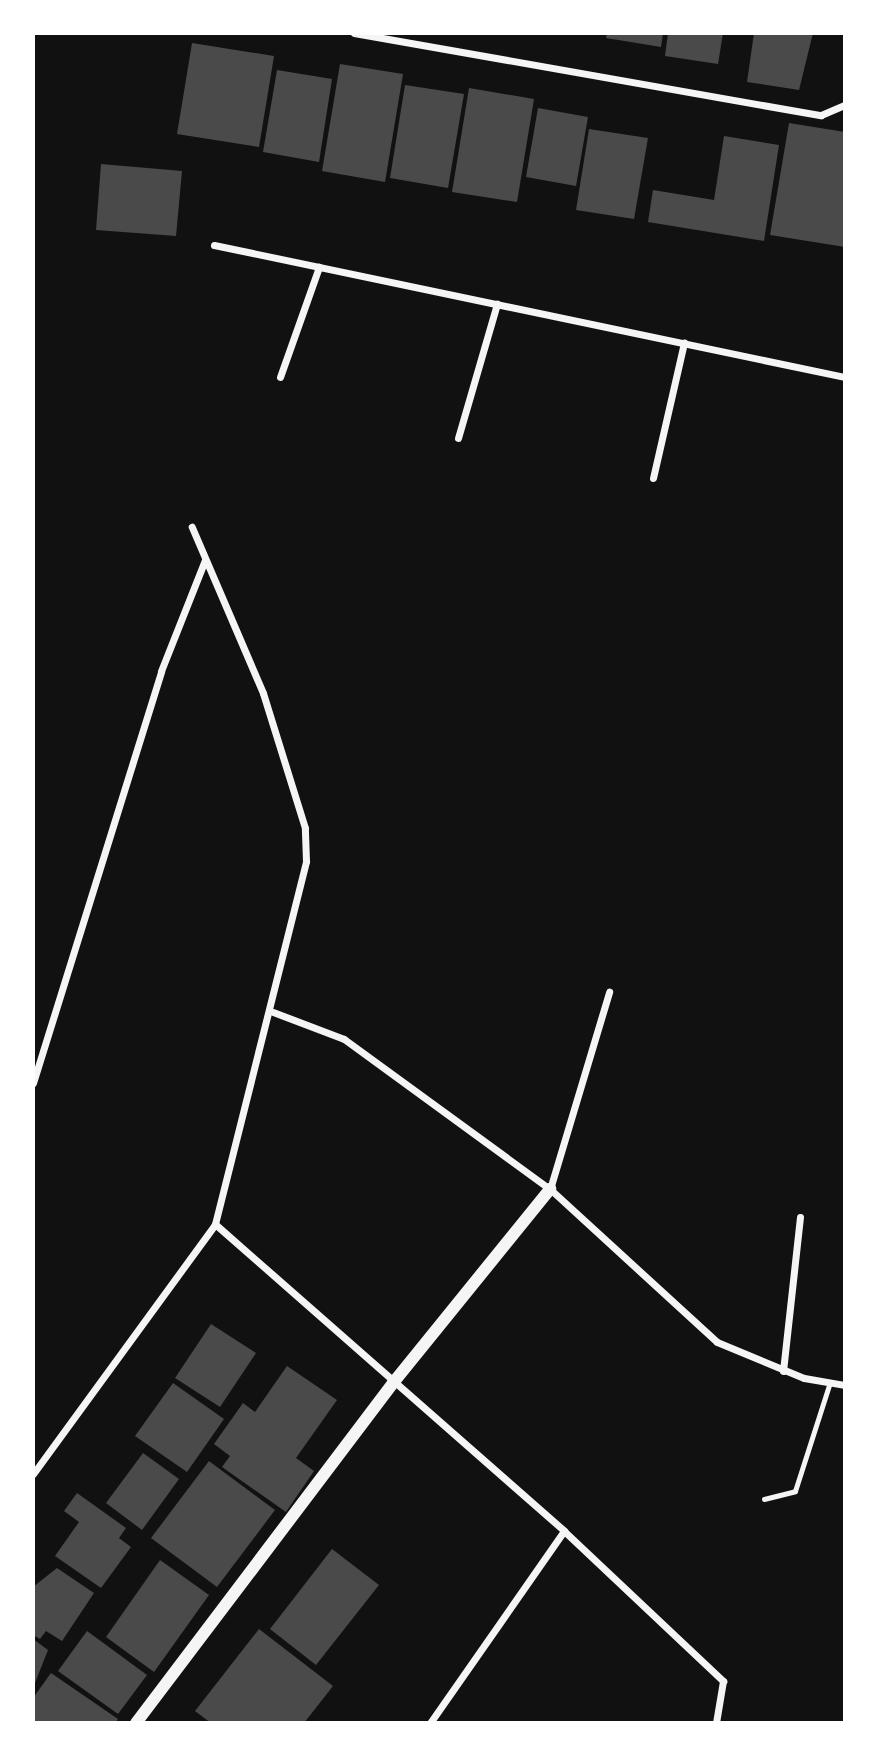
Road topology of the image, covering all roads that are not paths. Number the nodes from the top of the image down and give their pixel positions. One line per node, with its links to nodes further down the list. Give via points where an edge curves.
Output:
1 (354, 33): 2 (street, via 821,115)
2 (845, 105)
3 (214, 245): 4 (street)
4 (319, 267): 5 (street); 7 (street)
5 (497, 304): 6 (street); 9 (street)
6 (684, 344): 8 (street); 10 (street)
7 (280, 377)
8 (845, 377)
9 (458, 438)
10 (653, 478)
11 (192, 527): 12 (street)
12 (206, 559): 14 (street, via 263,692 305,828 306,861); 15 (street, via 161,671)
13 (609, 992): 16 (street)
14 (273, 1012): 16 (street, via 344,1039); 18 (street)
15 (33, 1083)
16 (550, 1189): 19 (street, via 717,1342); 21 (street)
17 (800, 1217): 19 (street)
18 (215, 1224): 21 (street); 23 (street)
19 (783, 1371): 20 (street)
20 (830, 1382): 22 (street); 24 (lane, via 795,1491)
21 (393, 1383): 25 (street); 26 (street)
22 (845, 1385)
23 (33, 1474)
24 (764, 1499)
25 (564, 1531): 27 (street); 28 (street, via 723,1681)
26 (136, 1723)
27 (430, 1723)
28 (716, 1723)

